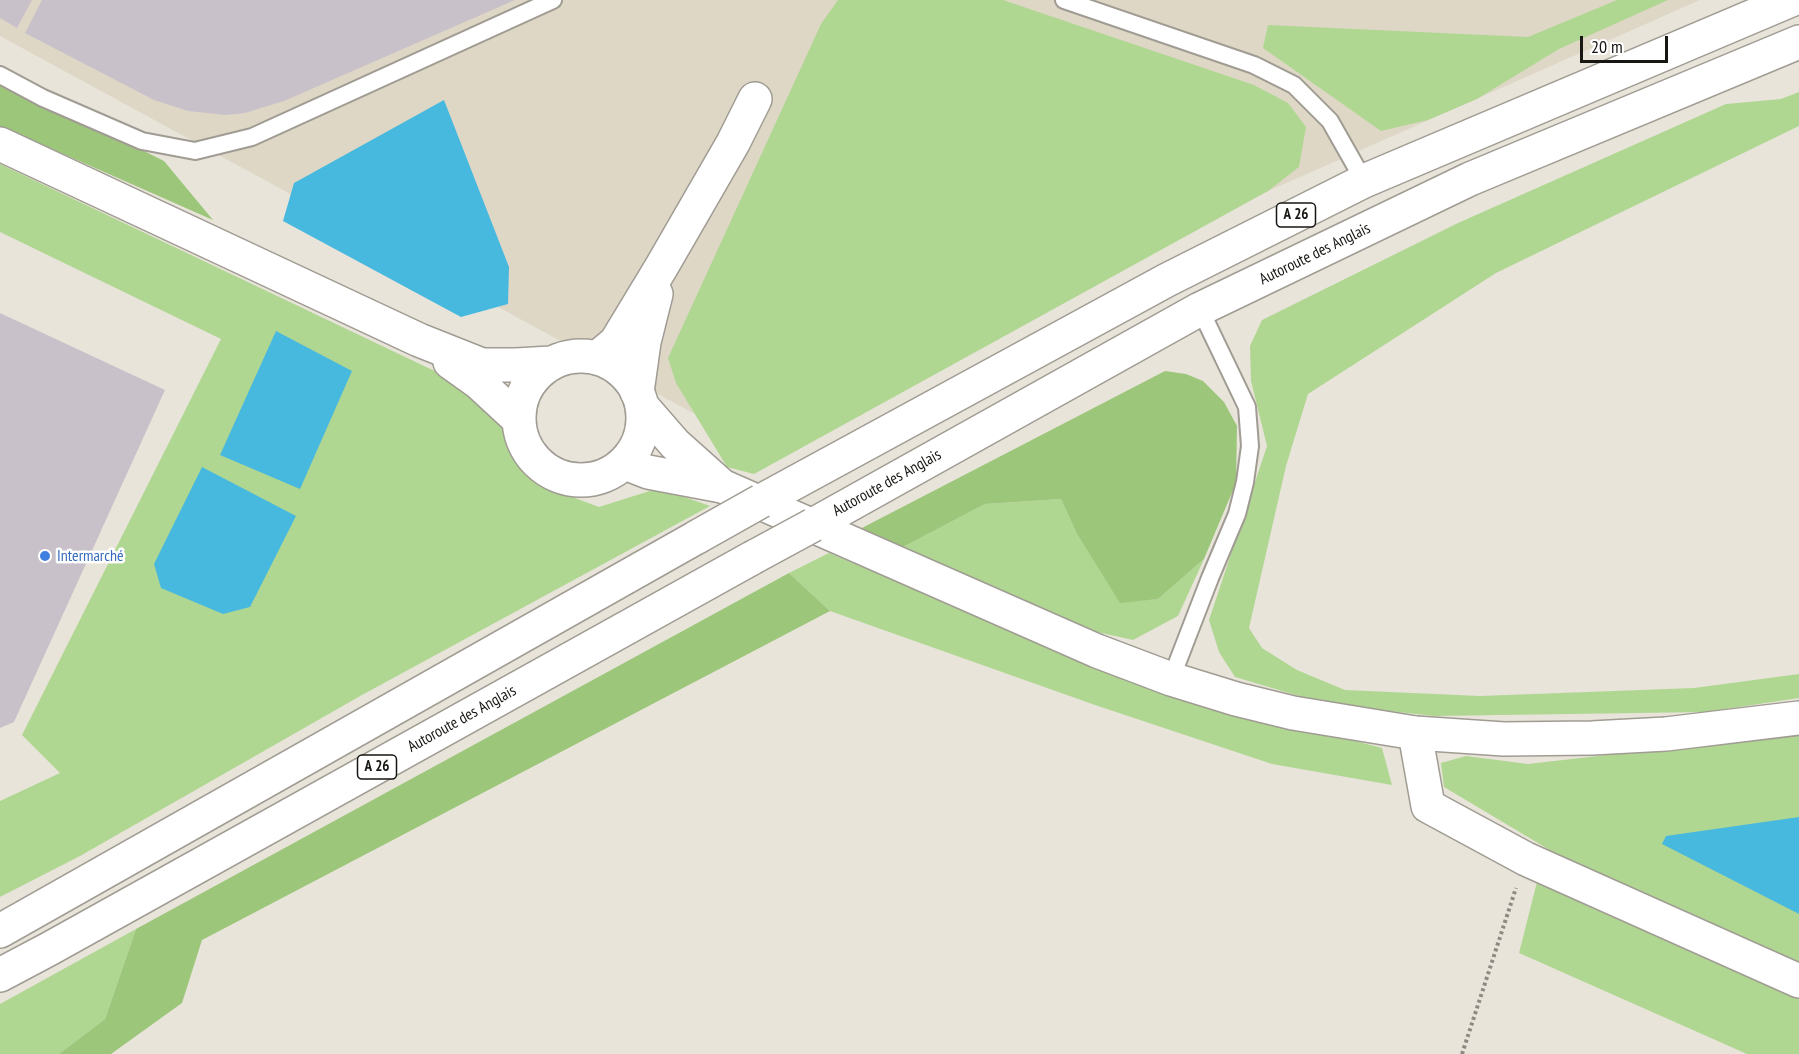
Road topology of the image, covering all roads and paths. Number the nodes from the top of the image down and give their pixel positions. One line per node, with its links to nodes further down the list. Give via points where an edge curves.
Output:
1 (553, 0): 5 (lane, via 252,137 195,151 142,141)
2 (1064, 0): 8 (lane, via 1254,65 1294,85 1330,121)
3 (1791, 0): 8 (main road, A 26)
4 (1799, 42): 10 (main road, Autoroute des Anglais / A 26, via 1470,179)
5 (0, 75)
6 (755, 99): 9 (main road)
7 (0, 144): 11 (main road)
8 (1364, 181): 22 (main road, A 26, bridge, via 1167,280 819,468)
9 (662, 266): 12 (main road, via 616,342); 14 (main road, via 644,342)
10 (1200, 309): 18 (lane, via 1247,407 1250,446 1237,514); 23 (main road, Autoroute des Anglais / A 26, bridge)
11 (419, 340): 13 (main road, via 482,365); 15 (main road, via 478,382)
12 (597, 358): 13 (main road, via 581,356); 14 (main road, via 627,377)
13 (551, 363): 15 (main road, via 527,387)
14 (640, 399): 16 (main road, via 643,426 637,446); 17 (main road, via 675,444)
15 (518, 419): 16 (main road, via 522,440 532,458 548,472 567,480 588,481 608,475)
16 (625, 463): 17 (main road, via 648,472)
17 (722, 486): 18 (main road, via 1035,625)
18 (1171, 679): 20 (main road, via 1293,712)
19 (1799, 718): 20 (main road, via 1666,734 1592,738 1504,739)
20 (1415, 733): 21 (main road, via 1428,806)
21 (1526, 859): 24 (main road); 25 (path)
22 (0, 931)
23 (0, 975)
24 (1799, 981)
25 (1462, 1054)

